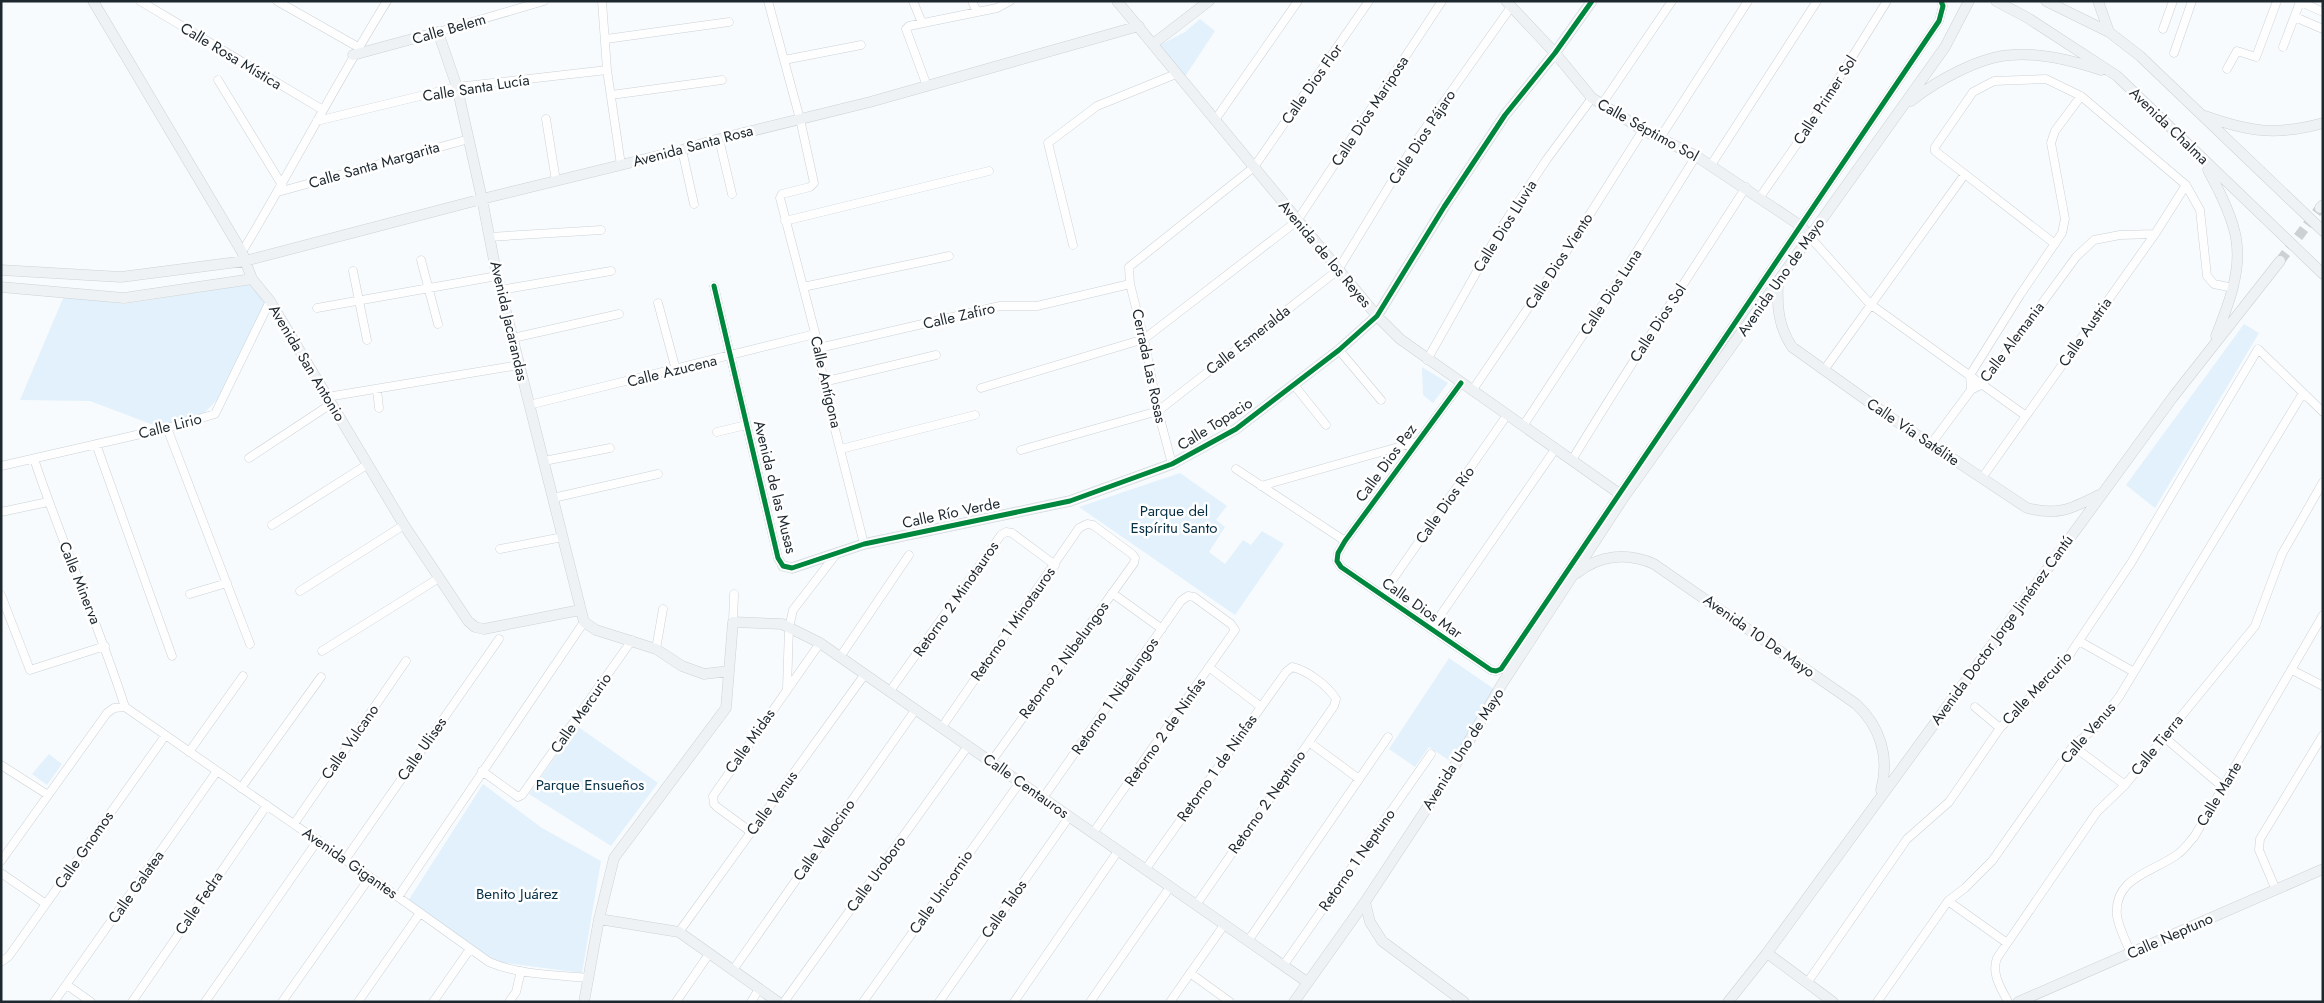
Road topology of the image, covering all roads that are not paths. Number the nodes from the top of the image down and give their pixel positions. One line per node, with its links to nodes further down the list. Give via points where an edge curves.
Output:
1 (93, 1): 99 (street, Avenida San Antonio)
2 (140, 1): 62 (street, Calle Rosa Mística)
3 (277, 1): 45 (street)
4 (387, 1): 45 (street)
5 (544, 1): 39 (street, Calle Belem)
6 (602, 1): 41 (street)
7 (768, 1): 48 (street)
8 (913, 1): 35 (street)
9 (972, 1): 31 (street)
10 (1010, 1): 31 (street, via 997,8)
11 (1117, 1): 36 (street, Avenida de los Reyes)
12 (1209, 1): 42 (street)
13 (1298, 1): 66 (street)
14 (1369, 1): 78 (street, Calle Dios Flor)
15 (1442, 1): 90 (street, Calle Dios Mariposa)
16 (1592, 1): 46 (street, Calle Topacio)
17 (1672, 1): 60 (street)
18 (1748, 1): 70 (street)
19 (1817, 1): 77 (street)
20 (1888, 1): 86 (street, Calle Primer Sol)
21 (1969, 1): 61 (street, Avenida Uno de Mayo, via 1945,47)
22 (1996, 1): 52 (street, Avenida Chalma)
23 (2046, 1): 40 (street, Avenida Chalma)
24 (2098, 1): 40 (street)
25 (2173, 1): 37 (street)
26 (2192, 1): 47 (street)
27 (2277, 1): 49 (street, via 2256,56 2237,51)
28 (2300, 1): 32 (street); 33 (street)
29 (1508, 4): 46 (street, Calle Séptimo Sol); 103 (street, Calle Dios Pájaro, via 1419,137)
30 (1942, 4): 91 (street, via 1939,21)
31 (977, 12): 35 (street)
32 (2323, 12)
33 (2295, 17): 38 (street); 44 (street)
34 (729, 22): 41 (street)
35 (922, 23): 55 (street, via 909,26 906,33)
36 (1139, 26): 42 (street, Avenida de los Reyes); 55 (street, Avenida Santa Rosa)
37 (2162, 29)
38 (2323, 29)
39 (438, 32): 45 (street, Calle Belem); 56 (street, Avenida Jacarandas)
40 (2109, 32): 63 (street, Avenida Chalma, via 2140,56)
41 (606, 39): 50 (street)
42 (1153, 44): 51 (street, Avenida de los Reyes)
43 (861, 45): 48 (street)
44 (2283, 47)
45 (356, 51): 62 (street)
46 (1555, 53): 59 (street, Calle Séptimo Sol); 124 (street, Calle Topacio, via 1505,115)
47 (2174, 53)
48 (784, 60): 64 (street)
49 (2227, 69)
50 (607, 70): 56 (street, Calle Santa Lucía); 57 (street)
51 (1176, 74): 66 (street, Avenida de los Reyes); 98 (street, via 1097,106 1048,143)
52 (2117, 76): 61 (street, via 2061,59 2010,55 1954,74); 75 (street, Avenida Chalma)
53 (218, 80): 83 (street)
54 (722, 80): 57 (street)
55 (928, 86): 64 (street, Avenida Santa Rosa)
56 (458, 87): 67 (street, Calle Santa Lucía); 71 (street, Avenida Jacarandas)
57 (611, 95): 76 (street)
58 (2081, 96): 80 (street, via 2046,79 1994,81 1973,92 1935,148 1938,155); 82 (street); 97 (street, via 2055,131 2051,143 2065,219)
59 (1592, 98): 60 (street, Calle Séptimo Sol); 135 (street, Calle Dios Lluvia, via 1503,225)
60 (1602, 104): 69 (street, Calle Séptimo Sol)
61 (1902, 108): 95 (street, Avenida Uno de Mayo)
62 (323, 110): 67 (street)
63 (2201, 114): 68 (street, via 2264,132 2298,130); 93 (street, Avenida Chalma)
64 (800, 118): 72 (street, Avenida Santa Rosa); 89 (street, Calle Antígona, via 814,183 780,195)
65 (546, 119): 81 (street)
66 (1215, 120): 78 (street, Avenida de los Reyes)
67 (317, 121): 83 (street)
68 (2323, 123)
69 (1643, 130): 70 (street, Calle Séptimo Sol); 147 (street, Calle Dios Viento)
70 (1660, 138): 74 (street, Calle Séptimo Sol)
71 (469, 139): 83 (street, Calle Santa Margarita); 87 (street, Avenida Jacarandas)
72 (719, 139): 73 (street, Avenida Santa Rosa); 85 (street)
73 (682, 150): 76 (street, Avenida Santa Rosa); 88 (street)
74 (1696, 156): 77 (street, Calle Séptimo Sol); 160 (street, Calle Dios Luna)
75 (2203, 160): 107 (street, Avenida Chalma); 116 (street, via 2236,238)
76 (621, 165): 81 (street, Avenida Santa Rosa)
77 (1711, 165): 84 (street, Calle Séptimo Sol)
78 (1254, 167): 90 (street, Avenida de los Reyes); 111 (street, Cerrada Las Rosas, via 1129,267)
79 (989, 171): 89 (street)
80 (1965, 174): 97 (street); 121 (street)
81 (556, 181): 87 (street, Avenida Santa Rosa)
82 (2186, 185): 94 (street, Calle Austria); 116 (street, via 2200,210 2206,276 2214,284)
83 (280, 188): 99 (street)
84 (1746, 188): 86 (street, Calle Séptimo Sol); 172 (street, Calle Dios Sol)
85 (732, 194)
86 (1760, 197): 91 (street, Calle Séptimo Sol)
87 (482, 199): 96 (street, Avenida Jacarandas); 99 (street, Avenida Santa Rosa)
88 (694, 204)
89 (785, 221): 114 (street, Calle Antígona)
90 (1298, 221): 103 (street, Avenida de los Reyes); 128 (street, Calle Dios Mariposa)
91 (1801, 226): 95 (street, Calle Séptimo Sol); 183 (street)
92 (602, 230): 96 (street)
93 (2323, 231)
94 (2155, 234): 142 (street, Calle Alemania, via 2094,240 2076,257); 157 (street, Calle Austria)
95 (1810, 236): 110 (street, Avenida Uno de Mayo); 121 (street)
96 (489, 237): 108 (street, Avenida Jacarandas)
97 (2055, 244): 139 (street)
98 (1073, 245)
99 (243, 256): 104 (street, Avenida Santa Rosa, via 121,277); 109 (street, Avenida San Antonio)
100 (949, 256): 114 (street)
101 (421, 260): 115 (street)
102 (2280, 261): 130 (street, Avenida Doctor Jorge Jiménez Cantú)
103 (1338, 270): 124 (street, Avenida de los Reyes); 153 (street, Calle Esmeralda)
104 (6, 271): 113 (street)
105 (353, 271): 119 (street)
106 (611, 271): 117 (street)
107 (2323, 274)
108 (497, 276): 115 (street); 117 (street, Avenida Jacarandas)
109 (252, 279): 113 (street, via 124,298); 118 (street, Avenida San Antonio)
110 (1778, 282): 138 (street, Calle Vía Satélite, via 1783,334 1792,347); 183 (street, Avenida Uno de Mayo)
111 (1130, 284): 128 (street, Cerrada Las Rosas); 131 (street, Calle Zafiro, via 1037,306 1000,306)
112 (714, 286): 134 (street, Avenida de las Musas)
113 (6, 287)
114 (803, 287): 126 (street, Calle Antígona)
115 (428, 288): 119 (street); 125 (street)
116 (2233, 288): 130 (street)
117 (500, 290): 127 (street, Avenida Jacarandas)
118 (270, 301): 150 (street, Avenida San Antonio); 161 (street, Calle Lirio, via 215,414)
119 (359, 301): 122 (street); 129 (street)
120 (658, 302): 137 (street)
121 (1870, 304): 138 (street); 139 (street)
122 (317, 308)
123 (619, 314): 127 (street)
124 (1377, 316): 132 (street, Calle Topacio); 135 (street, Avenida de los Reyes)
125 (438, 324)
126 (815, 334): 131 (street, Calle Antígona); 134 (street, Calle Azucena)
127 (513, 338): 136 (street, Avenida Jacarandas)
128 (1144, 339): 144 (street); 153 (street, Cerrada Las Rosas)
129 (367, 340)
130 (2211, 347): 182 (street, Avenida Doctor Jorge Jiménez Cantú)
131 (819, 348): 140 (street, Calle Antígona)
132 (1339, 350): 143 (street, Calle Topacio); 149 (street)
133 (936, 355): 140 (street)
134 (730, 356): 137 (street, Calle Azucena); 158 (street, Avenida de las Musas)
135 (1427, 360): 141 (street, Avenida de los Reyes)
136 (519, 365): 145 (street); 151 (street, Avenida Jacarandas)
137 (676, 370): 151 (street, Calle Azucena)
138 (1824, 370): 165 (street, Calle Vía Satélite)
139 (1970, 375): 142 (street); 146 (street)
140 (824, 382): 168 (street, Calle Antígona)
141 (1461, 383): 147 (street, Avenida de los Reyes); 163 (street, Calle Dios Pez)
142 (1983, 384): 146 (street, Calle Alemania); 157 (street)
143 (1294, 385): 159 (street); 175 (street, Calle Topacio, via 1236,429)
144 (981, 388)
145 (377, 390): 150 (street); 152 (street)
146 (1970, 390): 165 (street, Calle Alemania)
147 (1472, 391): 156 (street, Avenida de los Reyes)
148 (2303, 393): 154 (street); 220 (street, Calle Mercurio, via 2258,349 2131,563); 233 (street, Calle Venus)
149 (1381, 400)
150 (329, 401): 171 (street); 174 (street, Avenida San Antonio)
151 (529, 406): 173 (street, Avenida Jacarandas)
152 (379, 408)
153 (1158, 410): 169 (street); 175 (street, Cerrada Las Rosas)
154 (2323, 412)
155 (976, 415): 168 (street)
156 (1507, 415): 160 (street, Avenida de los Reyes); 208 (street, Calle Dios Río)
157 (2026, 416): 179 (street, Calle Austria)
158 (746, 425): 162 (street); 199 (street, Avenida de las Musas, via 778,558)
159 (1326, 425)
160 (1523, 426): 167 (street, Avenida de los Reyes)
161 (167, 428): 164 (street, Calle Lirio); 202 (street)
162 (717, 432)
163 (1416, 442): 181 (street); 191 (street, Calle Dios Pez)
164 (96, 444): 170 (street, Calle Lirio); 226 (street)
165 (1931, 444): 179 (street, Calle Vía Satélite)
166 (610, 448): 173 (street)
167 (1556, 448): 172 (street, Avenida de los Reyes); 216 (street, Calle Dios Mar)
168 (841, 449): 192 (street, Calle Antígona)
169 (1021, 450)
170 (34, 458): 176 (street, Calle Lirio); 186 (street, Calle Minerva)
171 (249, 458)
172 (1572, 460): 183 (street, Avenida de los Reyes)
173 (544, 461): 184 (street, Avenida Jacarandas)
174 (368, 464): 188 (street); 189 (street, Avenida San Antonio)
175 (1172, 464): 185 (street, Calle Topacio)
176 (1, 466)
177 (1236, 469): 181 (street)
178 (658, 474): 184 (street)
179 (1982, 478): 182 (street, Calle Vía Satélite, via 2027,508 2043,512 2071,509)
180 (2323, 482): 250 (street, Calle Tierra, via 2282,554 2255,626)
181 (1261, 486): 191 (street)
182 (2102, 493): 266 (street, Avenida Doctor Jorge Jiménez Cantú)
183 (1621, 495): 201 (street, Avenida Uno de Mayo); 229 (street)
184 (554, 498): 190 (street, Avenida Jacarandas)
185 (1070, 501): 192 (street, Calle Río Verde)
186 (48, 502): 187 (street); 223 (street, Calle Minerva)
187 (1, 512)
188 (272, 525)
189 (404, 525): 200 (street, Avenida San Antonio); 203 (street)
190 (563, 537): 193 (street); 210 (street, Avenida Jacarandas)
191 (1346, 541): 197 (street, Calle Dios Pez)
192 (864, 544): 194 (street, Calle Río Verde)
193 (500, 549)
194 (838, 552): 199 (street, Avenida de las Musas, via 792,568); 214 (street, via 793,610)
195 (909, 555): 227 (street)
196 (1135, 558): 198 (street, Retorno 1 Minotauros, via 1093,525 1087,524 1079,528); 204 (street, Retorno 2 Nibelungos)
197 (1337, 561): 208 (street, Calle Dios Mar)
198 (1055, 565): 239 (street, Retorno 2 Minotauros, via 1012,533 1001,535); 245 (street, Retorno 1 Minotauros)
199 (783, 566)
200 (439, 578): 210 (street, Avenida San Antonio, via 468,622 475,627 484,629); 225 (street)
201 (1569, 581): 229 (street, Avenida Uno de Mayo); 266 (street, Avenida 10 De Mayo, via 1590,564 1607,558 1623,556 1646,560 1840,692 1862,710 1874,725 1881,742 1885,770)
202 (227, 582): 205 (street); 222 (street)
203 (300, 591)
204 (1112, 593): 215 (street); 256 (street, Retorno 2 Nibelungos)
205 (190, 594)
206 (734, 594): 213 (street)
207 (1, 595): 223 (street, via 30,670)
208 (1382, 595): 216 (street, Calle Dios Mar)
209 (663, 609): 224 (street)
210 (580, 610): 212 (street, Avenida Jacarandas)
211 (2323, 615): 231 (street, Calle Marte)
212 (584, 622): 219 (street, via 596,630); 258 (street)
213 (733, 622): 214 (street, Calle Centauros, via 782,624); 232 (street)
214 (789, 628): 221 (street, Calle Centauros); 238 (street)
215 (1162, 628): 217 (street, Retorno 1 Nibelungos, via 1188,596 1194,597); 267 (street, Retorno 1 Nibelungos)
216 (1431, 629): 229 (street, Calle Dios Mar, via 1491,670 1496,671)
217 (1235, 630): 230 (street, Retorno 2 de Ninfas)
218 (499, 638): 275 (street, Calle Ulises)
219 (632, 640): 224 (street); 258 (street, Calle Mercurio, via 522,796 518,797)
220 (2079, 641): 233 (street); 246 (street, Calle Mercurio, via 2064,663)
221 (820, 643): 227 (street, Calle Centauros); 238 (street, Calle Midas)
222 (250, 644)
223 (105, 646): 243 (street, Calle Minerva)
224 (656, 649): 232 (street, via 682,666 704,674)
225 (322, 651)
226 (172, 656)
227 (840, 657): 234 (street, Calle Centauros)
228 (406, 661): 270 (street, Calle Vulcano)
229 (1511, 662): 284 (street, Avenida Uno de Mayo, via 1465,750)
230 (1210, 668): 241 (street); 272 (street, Retorno 2 de Ninfas)
231 (2292, 670): 237 (street); 264 (street, Calle Marte)
232 (729, 671): 289 (street, via 726,708 614,858)
233 (2134, 672): 253 (street, Calle Venus, via 2120,697 2096,727)
234 (865, 674): 239 (street, Calle Centauros); 271 (street, Calle Venus)
235 (243, 676): 254 (street)
236 (321, 677): 263 (street)
237 (2323, 686)
238 (787, 688): 271 (street, Calle Midas, via 713,796 717,807)
239 (890, 691): 244 (street, Calle Centauros)
240 (1336, 699): 241 (street, Retorno 1 de Ninfas, via 1332,692 1300,669 1292,667); 251 (street, Retorno 2 Neptuno)
241 (1260, 706): 278 (street, Retorno 1 de Ninfas)
242 (1975, 707): 246 (street)
243 (125, 708): 248 (street, Avenida Gigantes); 265 (street, via 114,708 107,713)
244 (916, 709): 245 (street, Calle Centauros); 300 (street, Calle Vellocino)
245 (942, 727): 252 (street, Calle Centauros)
246 (2000, 728): 305 (street, Calle Mercurio, via 1949,802 1907,839)
247 (2323, 735): 282 (street, via 2260,839 2259,850)
248 (166, 736): 254 (street, Avenida Gigantes); 286 (street, Calle Gnomos)
249 (1388, 737): 260 (street)
250 (2164, 737): 262 (street, Calle Tierra); 264 (street)
251 (1308, 742): 260 (street); 287 (street, Retorno 2 Neptuno)
252 (968, 746): 256 (street, Calle Centauros); 321 (street, Calle Uroboro)
253 (2073, 746): 262 (street); 285 (street, Calle Venus, via 1992,861)
254 (189, 752): 259 (street, Avenida Gigantes)
255 (1431, 754): 299 (street, Retorno 1 Neptuno)
256 (991, 762): 261 (street, Calle Centauros)
257 (1, 765): 265 (street)
258 (482, 770): 283 (street)
259 (217, 772): 263 (street, Avenida Gigantes); 306 (street, Calle Galatea)
260 (1359, 779): 292 (street)
261 (1020, 782): 267 (street, Calle Centauros); 322 (street, Calle Unicornio)
262 (2125, 785): 293 (street, Calle Tierra, via 2097,812)
263 (242, 788): 268 (street, Avenida Gigantes)
264 (2224, 788): 296 (street, Calle Marte, via 2180,854 2124,886 2118,901 2117,917)
265 (48, 795): 276 (street)
266 (1879, 797): 295 (street, Avenida Doctor Jorge Jiménez Cantú)
267 (1043, 798): 269 (street, Calle Centauros)
268 (267, 805): 270 (street, Avenida Gigantes); 311 (street, Calle Fedra)
269 (1069, 817): 272 (street, Calle Centauros); 323 (street, Calle Talos)
270 (294, 824): 273 (street, Avenida Gigantes)
271 (751, 832): 291 (street, Calle Venus)
272 (1093, 833): 274 (street, Calle Centauros)
273 (318, 840): 275 (street, Avenida Gigantes); 312 (street)
274 (1118, 850): 278 (street, Calle Centauros); 324 (street)
275 (345, 860): 280 (street, Avenida Gigantes)
276 (1, 861)
277 (2323, 869): 282 (street, Calle Neptuno)
278 (1145, 870): 281 (street, Calle Centauros)
279 (1, 873): 286 (street)
280 (370, 877): 283 (street, Avenida Gigantes); 313 (street)
281 (1170, 887): 287 (street, Calle Centauros); 325 (street)
282 (2276, 890): 296 (street, Calle Neptuno)
283 (398, 897): 288 (street, Avenida Gigantes)
284 (1365, 902): 304 (street, Avenida Uno de Mayo); 329 (street, via 1370,922 1382,941)
285 (1948, 902): 293 (street); 331 (street, Calle Venus)
286 (46, 904): 298 (street, Calle Gnomos, via 9,956)
287 (1196, 905): 290 (street, Calle Centauros)
288 (420, 913): 294 (street, Avenida Gigantes); 314 (street)
289 (598, 919): 291 (street); 303 (street)
290 (1224, 925): 292 (street, Calle Centauros); 302 (street)
291 (679, 932): 297 (street)
292 (1248, 941): 299 (street, Calle Centauros)
293 (2007, 943): 332 (street, Calle Tierra, via 1995,965 1999,985)
294 (470, 949): 301 (street, Avenida Gigantes, via 501,968); 315 (street)
295 (1767, 953): 305 (street); 330 (street, Avenida Doctor Jorge Jiménez Cantú)
296 (2130, 953): 333 (street, Calle Neptuno)
297 (709, 954): 300 (street); 318 (street)
298 (1, 962)
299 (1283, 966): 304 (street, Calle Centauros)
300 (733, 970): 307 (street)
301 (521, 971): 303 (street, Avenida Gigantes); 316 (street)
302 (1190, 973): 326 (street); 327 (street)
303 (589, 978): 317 (street)
304 (1307, 982): 328 (street, Avenida Uno de Mayo)
305 (1807, 983): 308 (street)
306 (67, 985): 309 (street, Calle Galatea); 310 (street)
307 (759, 989): 319 (street); 320 (street)
308 (1829, 1001)
309 (54, 1002)
310 (91, 1002)
311 (132, 1002)
312 (205, 1002)
313 (282, 1002)
314 (358, 1002)
315 (433, 1002)
316 (510, 1002)
317 (584, 1002)
318 (676, 1002)
319 (751, 1002)
320 (778, 1002)
321 (784, 1002)
322 (863, 1002)
323 (939, 1002)
324 (1014, 1002)
325 (1090, 1002)
326 (1170, 1002)
327 (1230, 1002)
328 (1294, 1002)
329 (1464, 1002)
330 (1728, 1002)
331 (1877, 1002)
332 (2008, 1002)
333 (2018, 1002)

